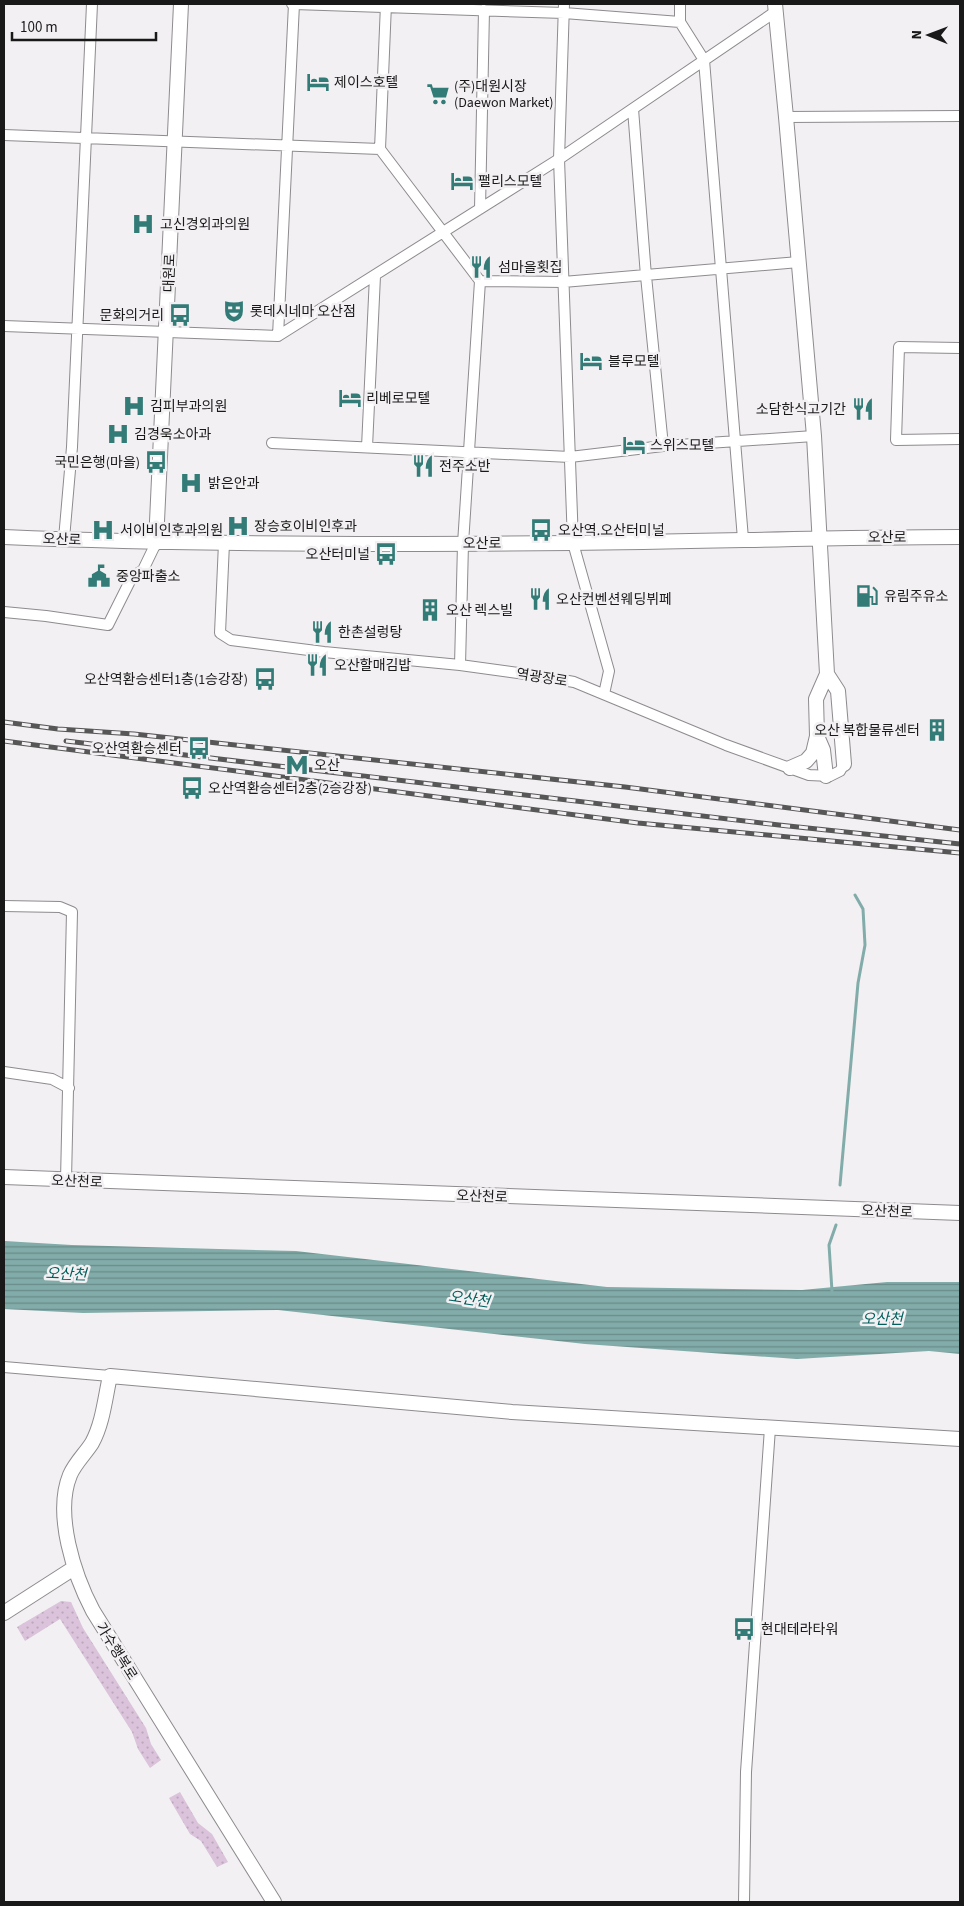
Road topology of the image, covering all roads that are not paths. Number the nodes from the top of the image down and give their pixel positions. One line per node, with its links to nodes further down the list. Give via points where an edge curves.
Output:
1 (92, 4): 15 (street)
2 (181, 4): 16 (street, 대원로)
3 (293, 4): 5 (street); 17 (street)
4 (680, 4): 9 (street)
5 (386, 6): 8 (street); 18 (street)
6 (564, 8): 8 (street); 9 (street); 19 (street)
7 (775, 8): 10 (street); 13 (street)
8 (484, 10): 20 (street)
9 (680, 22): 10 (street)
10 (704, 60): 11 (street); 23 (street)
11 (633, 108): 19 (street); 25 (street)
12 (960, 116): 13 (street)
13 (786, 117): 22 (street)
14 (4, 134): 15 (street)
15 (86, 138): 16 (street); 29 (street)
16 (174, 142): 17 (street); 30 (street, 대원로)
17 (287, 146): 18 (street); 31 (street)
18 (380, 148): 21 (street)
19 (559, 159): 20 (street); 27 (street)
20 (480, 209): 21 (street)
21 (444, 232): 24 (street); 26 (street)
22 (799, 262): 23 (street); 33 (street)
23 (721, 269): 25 (street); 35 (street)
24 (374, 276): 31 (street); 38 (street)
25 (646, 276): 27 (street); 37 (street)
26 (480, 281): 27 (street); 39 (street)
27 (563, 282): 40 (street)
28 (4, 326): 29 (street)
29 (78, 330): 30 (street); 45 (street)
30 (167, 333): 31 (street); 46 (street, 대원로)
31 (278, 336)
32 (960, 348): 34 (street, via 899,347 896,440)
33 (814, 436): 35 (street); 42 (street)
34 (960, 439)
35 (736, 441): 37 (street); 44 (street)
36 (272, 442): 38 (street)
37 (663, 446): 40 (street)
38 (367, 447): 39 (street)
39 (468, 451): 40 (street); 49 (street)
40 (570, 457): 48 (street)
41 (4, 537): 45 (street, 오산로)
42 (820, 537): 43 (street, 오산로); 44 (street, 오산로); 52 (street)
43 (960, 537)
44 (743, 539): 48 (street, 오산로)
45 (64, 540): 46 (street, 오산로)
46 (156, 543): 47 (street, 오산로); 50 (street, via 142,570 132,577 108,626)
47 (224, 543): 49 (street, 오산로); 51 (street, 역광장로, via 220,633 231,640)
48 (573, 543): 49 (street, 오산로); 53 (street, via 609,671)
49 (463, 544): 51 (street)
50 (4, 612)
51 (460, 665): 53 (street, 역광장로, via 574,682)
52 (827, 674): 54 (street, via 816,699); 55 (street, via 838,691)
53 (604, 694): 56 (street, 역광장로)
54 (817, 736): 56 (street, via 813,753 806,761); 57 (street, via 823,750)
55 (844, 764): 57 (street, via 840,771)
56 (790, 768): 57 (street, 역광장로)
57 (826, 776)
58 (4, 906): 60 (street, via 60,907 72,912)
59 (4, 1072): 60 (street, via 52,1079)
60 (69, 1088): 62 (street)
61 (4, 1177): 62 (street, 오산천로)
62 (66, 1180): 63 (street, 오산천로)
63 (960, 1213)
64 (4, 1366): 65 (street)
65 (110, 1376): 66 (street, via 512,1412); 68 (street, 가수행복로, via 92,1442 70,1473 63,1498)
66 (770, 1428): 67 (street); 71 (street, via 746,1772)
67 (960, 1439)
68 (74, 1568): 69 (street); 70 (street, 가수행복로, via 93,1611)
69 (4, 1613)
70 (274, 1902)
71 (744, 1902)

